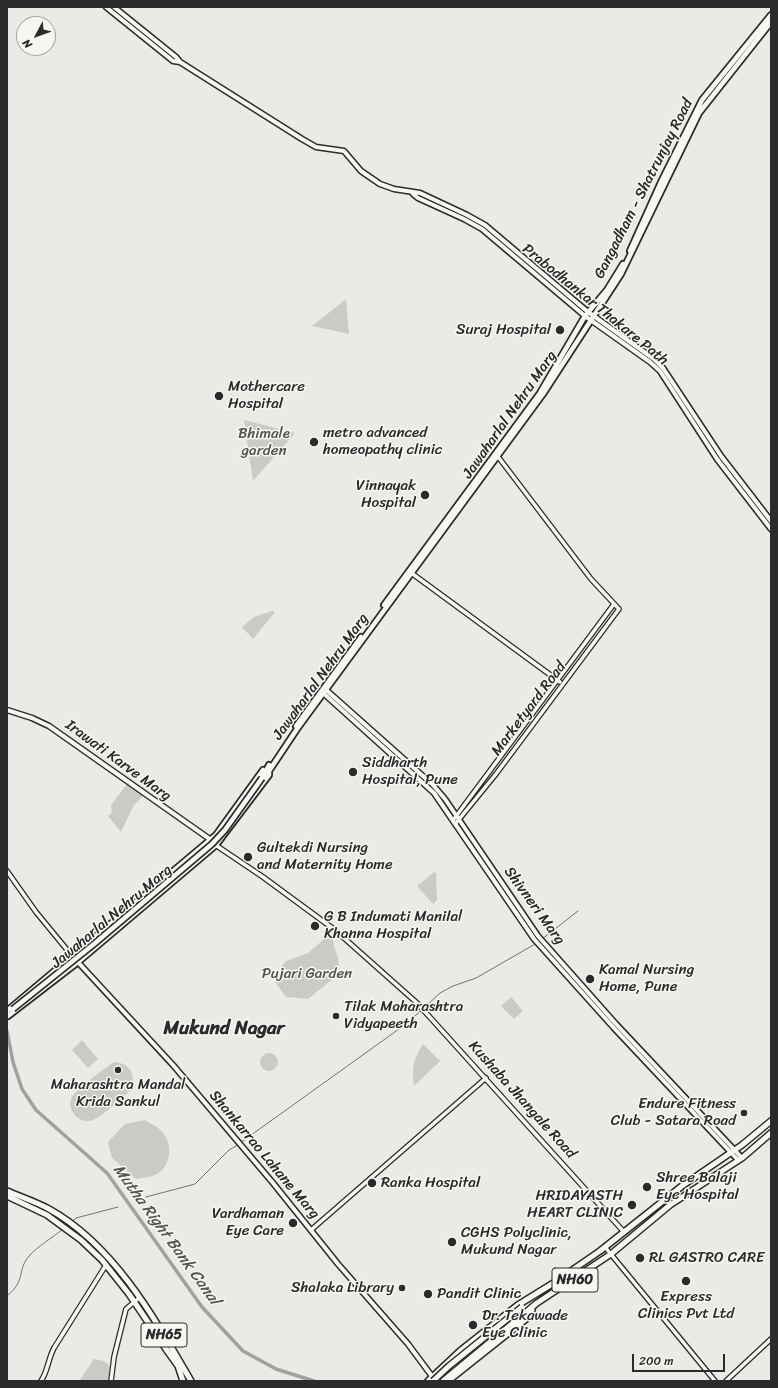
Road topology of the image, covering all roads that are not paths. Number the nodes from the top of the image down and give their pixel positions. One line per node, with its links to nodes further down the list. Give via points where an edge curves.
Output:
1 (106, 7): 5 (main road, Prabodhankar Thakare Path, via 173,60)
2 (114, 7): 5 (main road, Prabodhankar Thakare Path)
3 (771, 14): 6 (main road, Gangadham - Shatrunjay Road)
4 (771, 22): 6 (main road, Gangadham - Shatrunjay Road)
5 (180, 62): 8 (main road, Prabodhankar Thakare Path, via 316,147 344,152 375,181 413,194 482,229)
6 (701, 106): 7 (main road, Gangadham - Shatrunjay Road, via 621,274)
7 (600, 302): 8 (main road, Jawaharlal Nehru Marg); 9 (main road, Jawaharlal Nehru Marg)
8 (587, 314): 9 (main road, Prabodhankar Thakare Path); 10 (main road, Jawaharlal Nehru Marg)
9 (593, 319): 10 (main road, Jawaharlal Nehru Marg); 12 (main road, Prabodhankar Thakare Path, via 654,358 663,368 721,456); 13 (main road, Prabodhankar Thakare Path, via 660,372 717,459)
10 (551, 378): 11 (main road, Jawaharlal Nehru Marg, via 543,394)
11 (496, 454): 14 (main road, Jawaharlal Nehru Marg); 15 (street, via 590,579)
12 (771, 521)
13 (771, 529)
14 (410, 572): 16 (street); 18 (main road, Jawaharlal Nehru Marg)
15 (614, 604): 16 (street, Marketyard Road); 17 (street, Marketyard Road, via 619,609)
16 (558, 681): 17 (street); 21 (street, Marketyard Road)
17 (562, 684): 21 (street, Marketyard Road)
18 (324, 690): 20 (main road, Jawaharlal Nehru Marg); 21 (main road, Shivneri Marg, via 433,785)
19 (7, 710): 22 (main road, Irawati Karve Marg, via 49,726)
20 (268, 770): 22 (main road, Jawaharlal Nehru Marg, via 262,771); 23 (main road, Jawaharlal Nehru Marg, via 269,775); 27 (main road, bridge, via 212,844)
21 (457, 820): 31 (main road, Shivneri Marg, via 536,938 609,1023)
22 (211, 840): 23 (street, Kushaba Jhangale Road); 25 (main road, Jawaharlal Nehru Marg)
23 (216, 845): 26 (main road, Jawaharlal Nehru Marg); 28 (street, Kushaba Jhangale Road, via 259,873 331,927 419,1005)
24 (7, 871): 25 (street)
25 (73, 957): 26 (main road, Shankarrao Lahane Marg); 27 (main road, Jawaharlal Nehru Marg)
26 (78, 962): 27 (main road, Jawaharlal Nehru Marg); 36 (main road, Shankarrao Lahane Marg, via 173,1065)
27 (9, 1012)
28 (486, 1078): 36 (street); 37 (street, Kushaba Jhangale Road)
29 (771, 1121): 31 (highway, NH60)
30 (771, 1133): 32 (highway, NH60)
31 (733, 1151): 32 (main road, Shivneri Marg); 37 (highway, NH60, via 682,1186)
32 (740, 1159): 39 (highway, NH60, via 670,1205)
33 (7, 1191): 35 (highway, NH65)
34 (7, 1197): 35 (highway, NH65)
35 (18, 1198): 40 (highway, NH65, via 70,1231); 42 (highway, NH65, via 47,1208 73,1226 107,1256)
36 (311, 1230): 47 (main road, Shankarrao Lahane Marg, via 408,1344)
37 (624, 1232): 38 (highway, NH60)
38 (605, 1247): 39 (street); 41 (highway, NH60)
39 (611, 1254): 44 (highway, NH60); 53 (street)
40 (106, 1265): 43 (highway, NH65); 48 (street, via 54,1348 46,1374)
41 (535, 1295): 47 (highway, bridge); 47 (highway, NH60, via 518,1305 459,1352)
42 (139, 1298): 43 (street); 50 (highway, NH65, via 175,1351)
43 (134, 1302): 46 (highway, NH65, via 178,1366); 49 (street, via 126,1309)
44 (537, 1303): 51 (highway, NH60); 52 (highway, via 526,1319)
45 (771, 1339): 54 (street)
46 (184, 1380)
47 (431, 1380)
48 (41, 1381)
49 (111, 1381)
50 (191, 1381)
51 (443, 1381)
52 (448, 1381)
53 (715, 1381)
54 (726, 1381)

